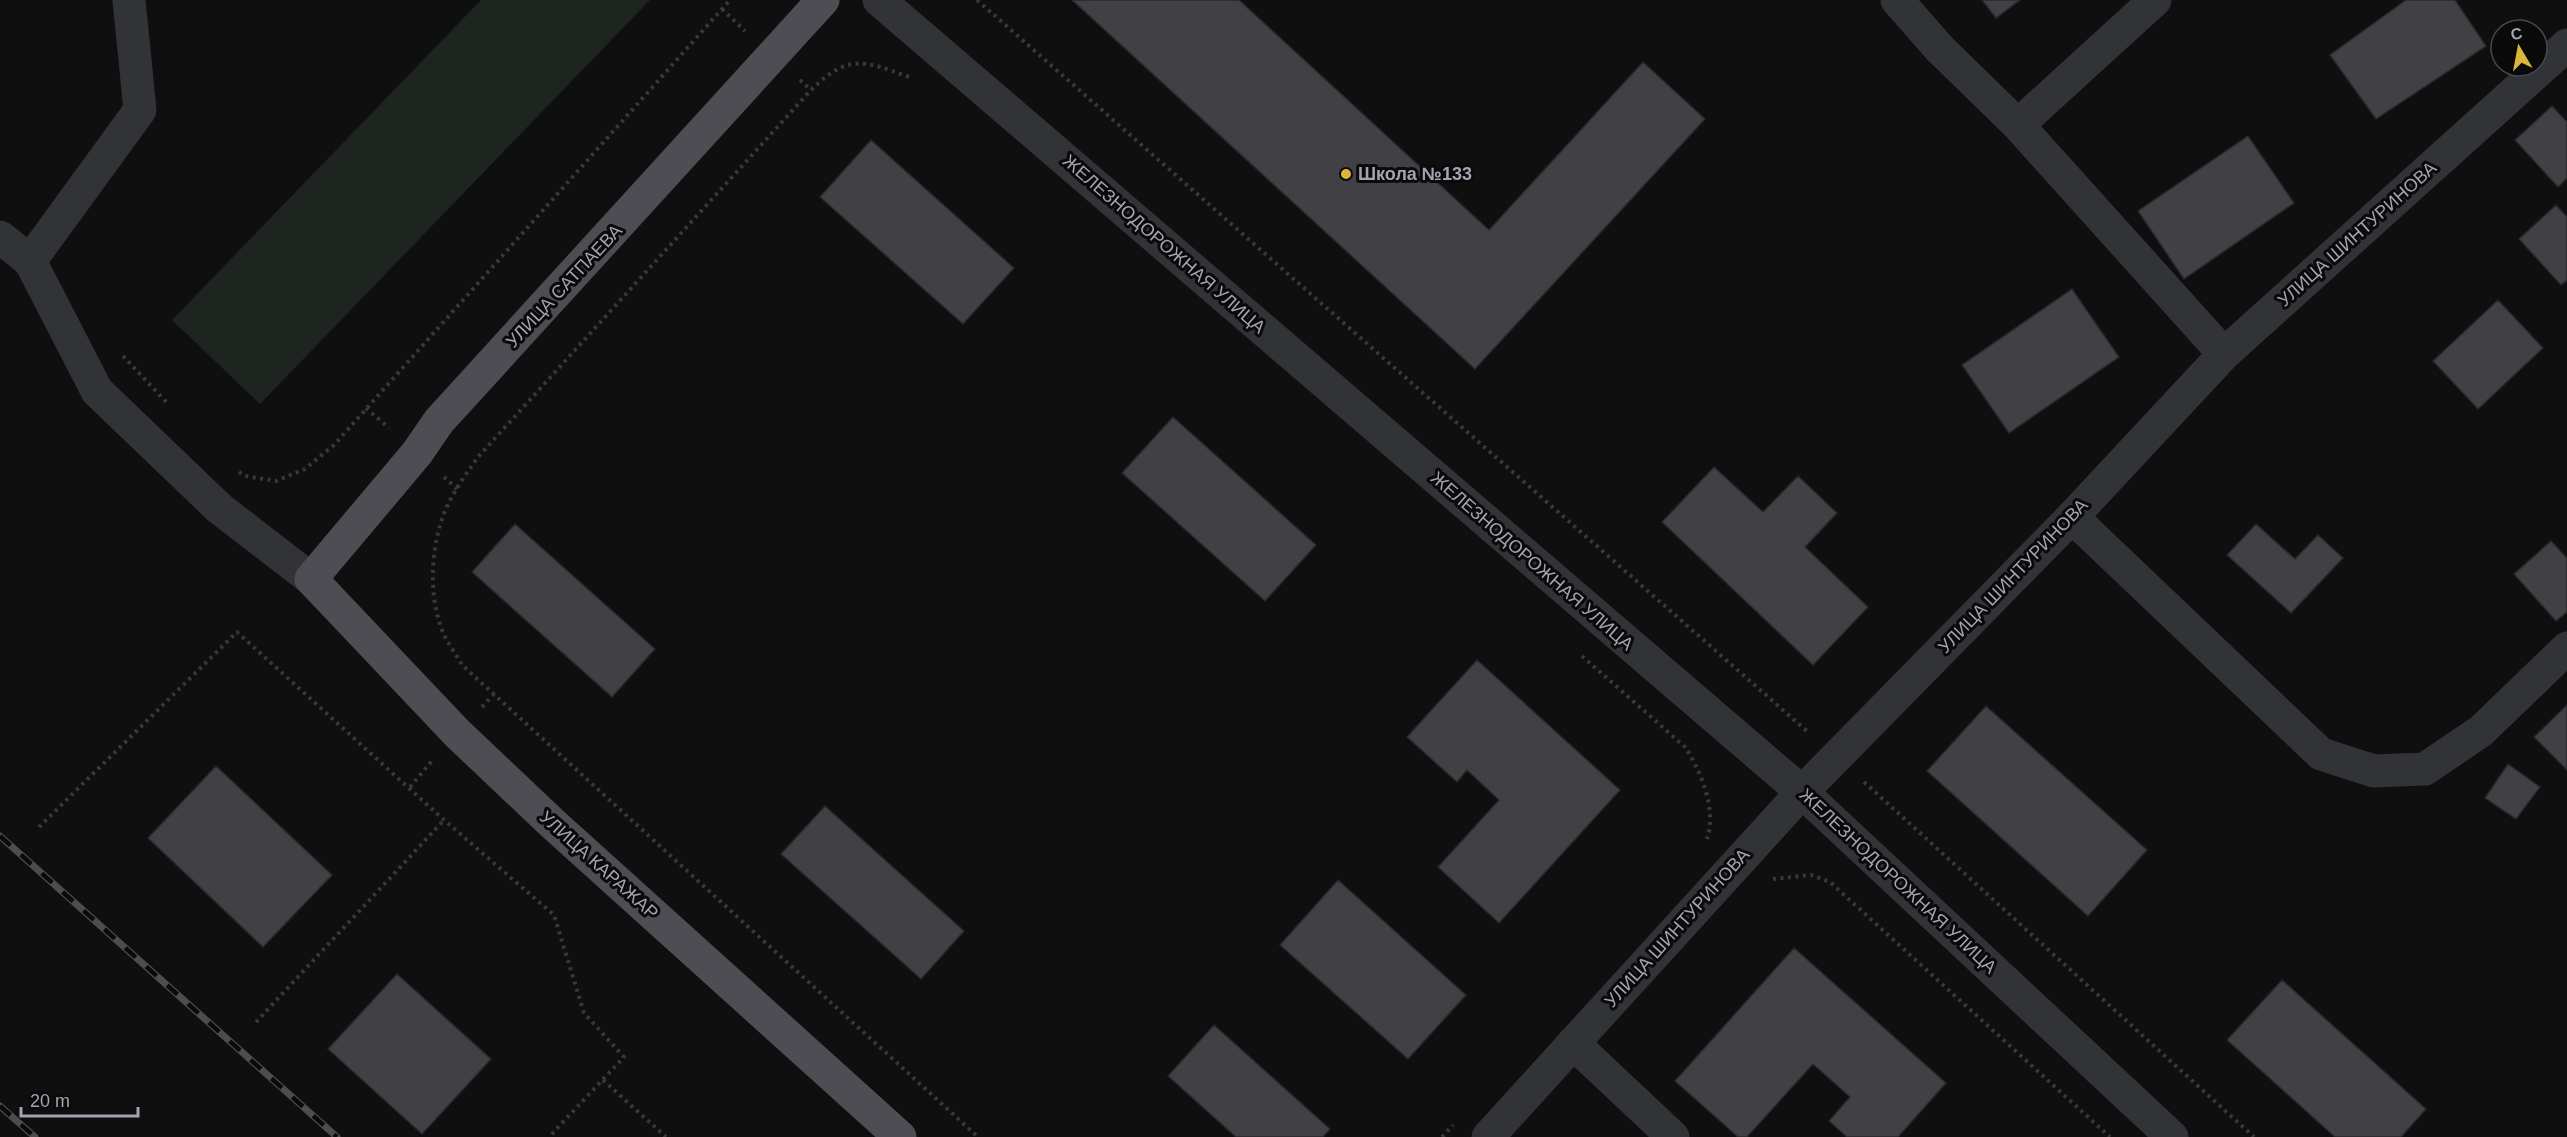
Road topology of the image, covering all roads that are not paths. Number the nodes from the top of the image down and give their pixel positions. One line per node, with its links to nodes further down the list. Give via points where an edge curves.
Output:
1 (129, 0): 9 (street, via 141,111)
2 (823, 0): 12 (main road, УЛИЦА САТПАЕВА, via 440,421)
3 (879, 0): 14 (street, ЖЕЛЕЗНОДОРОЖНАЯ УЛИЦА)
4 (1897, 0): 7 (street, via 1940,49)
5 (2155, 0): 7 (street)
6 (2567, 45): 10 (street, УЛИЦА ШИНТУРИНОВА)
7 (2018, 125): 10 (street)
8 (0, 237): 9 (street)
9 (30, 261): 12 (street, via 98,392 219,508)
10 (2224, 354): 11 (street, УЛИЦА ШИНТУРИНОВА)
11 (2072, 517): 13 (street, via 2320,754 2374,771 2425,769 2481,731); 14 (street, УЛИЦА ШИНТУРИНОВА)
12 (311, 579): 16 (main road, УЛИЦА КАРАЖАР, via 457,733 552,823)
13 (2567, 648)
14 (1802, 792): 15 (street, УЛИЦА ШИНТУРИНОВА); 19 (street, ЖЕЛЕЗНОДОРОЖНАЯ УЛИЦА)
15 (1573, 1043): 17 (street, УЛИЦА ШИНТУРИНОВА); 18 (street)
16 (900, 1137)
17 (1488, 1137)
18 (1673, 1137)
19 (2172, 1137)

